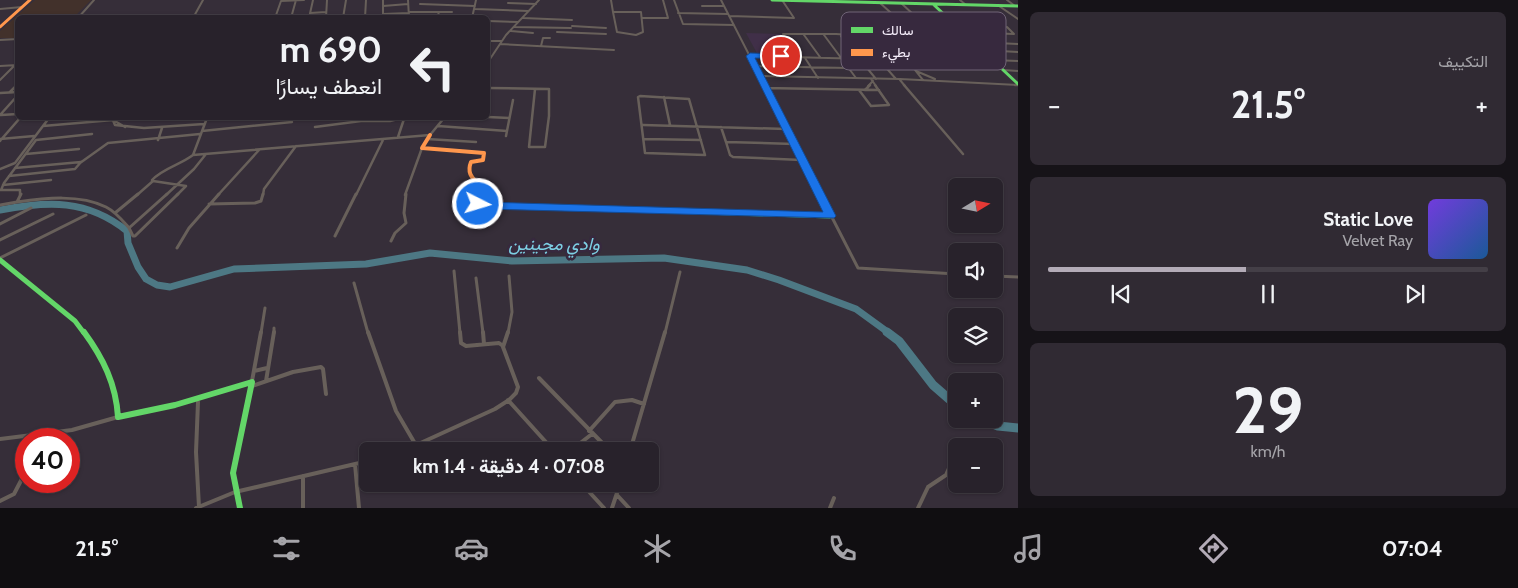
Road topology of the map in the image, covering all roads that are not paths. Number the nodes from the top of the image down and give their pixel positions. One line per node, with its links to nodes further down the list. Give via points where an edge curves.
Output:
1 (30, 0): 38 (street)
2 (94, 0): 52 (street)
3 (204, 0): 53 (street)
4 (296, 0): 5 (street); 54 (street, via 280,2); 55 (street)
5 (304, 0)
6 (313, 0): 50 (street)
7 (327, 0): 42 (street)
8 (346, 0): 56 (street)
9 (366, 0): 57 (street)
10 (384, 0): 33 (street)
11 (408, 0): 29 (street)
12 (476, 0): 39 (street)
13 (539, 0): 31 (street)
14 (611, 0): 46 (street)
15 (663, 0): 64 (street, via 668,18)
16 (674, 0): 51 (street)
17 (721, 0): 35 (street)
18 (772, 0): 19 (street)
19 (782, 0): 22 (street); 62 (street, via 794,18)
20 (960, 0): 32 (street)
21 (1008, 0): 37 (street)
22 (847, 1): 23 (street)
23 (863, 1): 26 (street)
24 (887, 2): 26 (street); 27 (street)
25 (508, 3): 31 (street)
26 (880, 3): 47 (street)
27 (901, 3): 28 (street); 48 (street)
28 (932, 3): 32 (street); 49 (street)
29 (408, 4): 33 (street); 43 (street)
30 (420, 4): 39 (street)
31 (536, 4): 41 (street)
32 (966, 5): 36 (street)
33 (383, 6): 58 (street)
34 (702, 6): 35 (street)
35 (724, 6): 62 (street)
36 (999, 6): 37 (street); 65 (street)
37 (1017, 6)
38 (22, 7): 40 (street); 72 (street)
39 (475, 8): 41 (street); 61 (street)
40 (0, 9)
41 (528, 11): 63 (street)
42 (326, 12): 50 (street)
43 (409, 12): 44 (street); 59 (street)
44 (439, 12): 45 (street); 60 (street)
45 (452, 12)
46 (613, 12): 64 (street, via 640,12); 64 (street, via 616,31 620,34 642,33)
47 (890, 12)
48 (911, 12)
49 (941, 12)
50 (310, 13)
51 (678, 13): 62 (street); 70 (street, via 684,24)
52 (81, 15)
53 (195, 15)
54 (276, 15)
55 (292, 15)
56 (344, 15)
57 (365, 15)
58 (383, 15)
59 (390, 15)
60 (438, 15)
61 (473, 15)
62 (729, 15): 70 (street)
63 (522, 18): 66 (street); 68 (street)
64 (643, 18)
65 (1018, 19)
66 (572, 20)
67 (490, 21): 68 (street)
68 (518, 22): 73 (street)
69 (544, 23): 76 (street)
70 (734, 25): 95 (street)
71 (572, 26): 76 (street); 80 (street); 80 (street, via 606,26 606,34)
72 (0, 27)
73 (514, 27): 74 (street); 77 (street)
74 (526, 27): 76 (street); 78 (street)
75 (1006, 27): 83 (street, via 1014,34)
76 (543, 28)
77 (510, 31): 78 (street); 90 (street)
78 (523, 32): 81 (street)
79 (557, 32): 80 (street)
80 (570, 32)
81 (533, 33)
82 (804, 34): 84 (street); 96 (street, via 783,34); 98 (street)
83 (1006, 34)
84 (824, 35): 85 (street); 99 (street)
85 (841, 35)
86 (550, 38): 92 (street, via 543,38)
87 (15, 39): 88 (street)
88 (0, 40)
89 (490, 41): 90 (street)
90 (502, 41): 91 (street)
91 (500, 44): 92 (street); 94 (street)
92 (541, 46): 93 (street)
93 (614, 50)
94 (493, 54): 100 (street)
95 (750, 56): 96 (street); 105 (street)
96 (797, 57): 97 (street)
97 (805, 57): 98 (street); 106 (street)
98 (820, 57): 101 (street)
99 (841, 57)
100 (490, 58)
101 (841, 58)
102 (15, 65): 103 (street)
103 (0, 66)
104 (15, 66): 115 (street)
105 (755, 66): 106 (street); 117 (street)
106 (811, 67): 107 (street); 118 (street)
107 (841, 68)
108 (850, 70): 119 (street)
109 (867, 70): 123 (street)
110 (888, 70): 120 (street)
111 (914, 70): 124 (street)
112 (915, 70): 125 (street)
113 (1003, 70): 114 (street); 126 (street)
114 (1018, 71)
115 (5, 74): 116 (street); 122 (street)
116 (0, 75)
117 (760, 76): 118 (street); 129 (street)
118 (818, 78): 119 (street)
119 (856, 78): 123 (street)
120 (896, 79): 121 (street); 123 (street)
121 (900, 79): 124 (street); 183 (street)
122 (0, 80)
123 (873, 80): 132 (street); 133 (street)
124 (923, 80): 125 (street)
125 (938, 81): 126 (street)
126 (1018, 84)
127 (15, 87): 134 (street)
128 (490, 88): 130 (street)
129 (765, 88): 131 (street); 161 (street)
130 (535, 89): 130 (street, via 529,147 543,148 550,90)
131 (859, 90): 132 (street); 133 (street, via 872,106 889,105)
132 (865, 90): 133 (street)
133 (879, 90)
134 (10, 92): 135 (street); 136 (street)
135 (0, 93)
136 (15, 93)
137 (664, 97): 153 (street, via 638,96); 154 (street); 157 (street, via 688,99)
138 (15, 98): 140 (street, via 0,115)
139 (513, 100): 142 (street)
140 (15, 114)
141 (490, 117): 142 (street)
142 (509, 118): 162 (street)
143 (18, 120): 171 (street)
144 (48, 120): 155 (street)
145 (101, 120): 155 (street)
146 (112, 120): 160 (street, via 116,126 125,128)
147 (206, 120): 152 (street)
148 (392, 120): 158 (street)
149 (404, 120): 168 (street)
150 (442, 120): 156 (street)
151 (292, 122): 163 (street)
152 (204, 124): 160 (street); 163 (street)
153 (643, 125): 154 (street); 169 (street)
154 (670, 125): 157 (street)
155 (43, 126): 165 (street)
156 (437, 126): 162 (street); 167 (street)
157 (697, 126): 159 (street); 173 (street)
158 (315, 127)
159 (721, 127): 161 (street); 175 (street)
160 (162, 128): 172 (street)
161 (787, 129): 176 (street)
162 (507, 131): 166 (street)
163 (201, 132): 172 (street); 184 (street)
164 (92, 134): 181 (street, via 38,139)
165 (35, 136): 171 (street); 188 (street, via 14,164)
166 (506, 136)
167 (428, 137): 168 (street); 174 (street); 178 (street)
168 (398, 138): 170 (street)
169 (644, 138): 173 (street); 173 (street, via 645,152 649,154 704,155)
170 (383, 139): 177 (street); 205 (street)
171 (1, 140)
172 (158, 140): 186 (street, via 106,144)
173 (701, 140)
174 (476, 142)
175 (726, 142): 176 (street); 185 (street, via 733,157)
176 (794, 144): 185 (street)
177 (297, 146): 180 (street); 196 (street, via 264,189 260,201 248,205)
178 (422, 148): 202 (street, via 483,152 482,160 471,162 468,168 469,176 478,184 477,202 480,205); 207 (street, via 405,196 403,215 406,223 394,233)
179 (79, 149): 181 (street)
180 (259, 149): 182 (street); 196 (street)
181 (26, 154): 187 (street)
182 (206, 154): 184 (street); 192 (street)
183 (963, 154)
184 (193, 155): 191 (street, via 181,164 158,173)
185 (802, 160): 202 (street)
186 (80, 163): 187 (street); 189 (street, via 74,169)
187 (15, 168): 189 (street)
188 (0, 169)
189 (9, 176): 193 (street)
190 (51, 180): 193 (street)
191 (151, 181): 192 (street); 199 (street)
192 (176, 184): 204 (street); 204 (street, via 186,186 135,236)
193 (3, 185): 194 (street)
194 (1, 190): 195 (street, via 20,190)
195 (17, 202): 197 (street); 199 (street, via 62,198 103,207)
196 (209, 204): 208 (street)
197 (0, 205)
198 (31, 208): 203 (street)
199 (115, 213): 204 (street)
200 (52, 214): 206 (street)
201 (86, 215): 209 (street)
202 (830, 216): 212 (street, via 858,268)
203 (0, 224)
204 (128, 228)
205 (335, 236)
206 (0, 240)
207 (391, 241)
208 (177, 248)
209 (0, 260): 231 (street, via 83,330 117,392)
210 (454, 271): 220 (street, via 461,343 466,346)
211 (680, 272): 230 (street)
212 (948, 274)
213 (509, 276): 221 (street, via 512,320)
214 (1003, 276): 215 (street)
215 (1018, 277)
216 (476, 278): 220 (street)
217 (354, 283): 236 (street, via 390,395)
218 (265, 308): 223 (street)
219 (274, 328): 222 (street)
220 (484, 344): 221 (street, via 500,343)
221 (503, 347): 228 (street, via 518,387)
222 (267, 368): 223 (street); 225 (street)
223 (254, 370): 226 (street)
224 (539, 378): 233 (street)
225 (266, 381): 226 (street); 227 (street, via 320,367)
226 (252, 384): 231 (street); 246 (street, via 233,473)
227 (326, 394)
228 (508, 400): 237 (street, via 488,414); 238 (street)
229 (198, 402): 253 (street)
230 (644, 404): 233 (street, via 632,400 615,402); 241 (street)
231 (118, 417): 232 (street)
232 (80, 429)
233 (590, 432): 239 (street); 240 (street)
234 (15, 437): 235 (street)
235 (0, 438)
236 (413, 442)
237 (426, 442)
238 (546, 442)
239 (579, 442)
240 (601, 442)
241 (633, 442)
242 (359, 463): 243 (street)
243 (355, 464): 245 (street); 256 (street)
244 (948, 470): 261 (street, via 926,487)
245 (303, 476): 246 (street); 255 (street)
246 (235, 492): 253 (street); 254 (street)
247 (589, 492): 257 (street)
248 (618, 492): 250 (street)
249 (15, 493): 252 (street)
250 (617, 495): 258 (street); 259 (street)
251 (834, 498): 260 (street)
252 (0, 501)
253 (198, 507)
254 (240, 508)
255 (303, 508)
256 (359, 508)
257 (604, 508)
258 (612, 508)
259 (629, 508)
260 (830, 508)
261 (918, 508)

